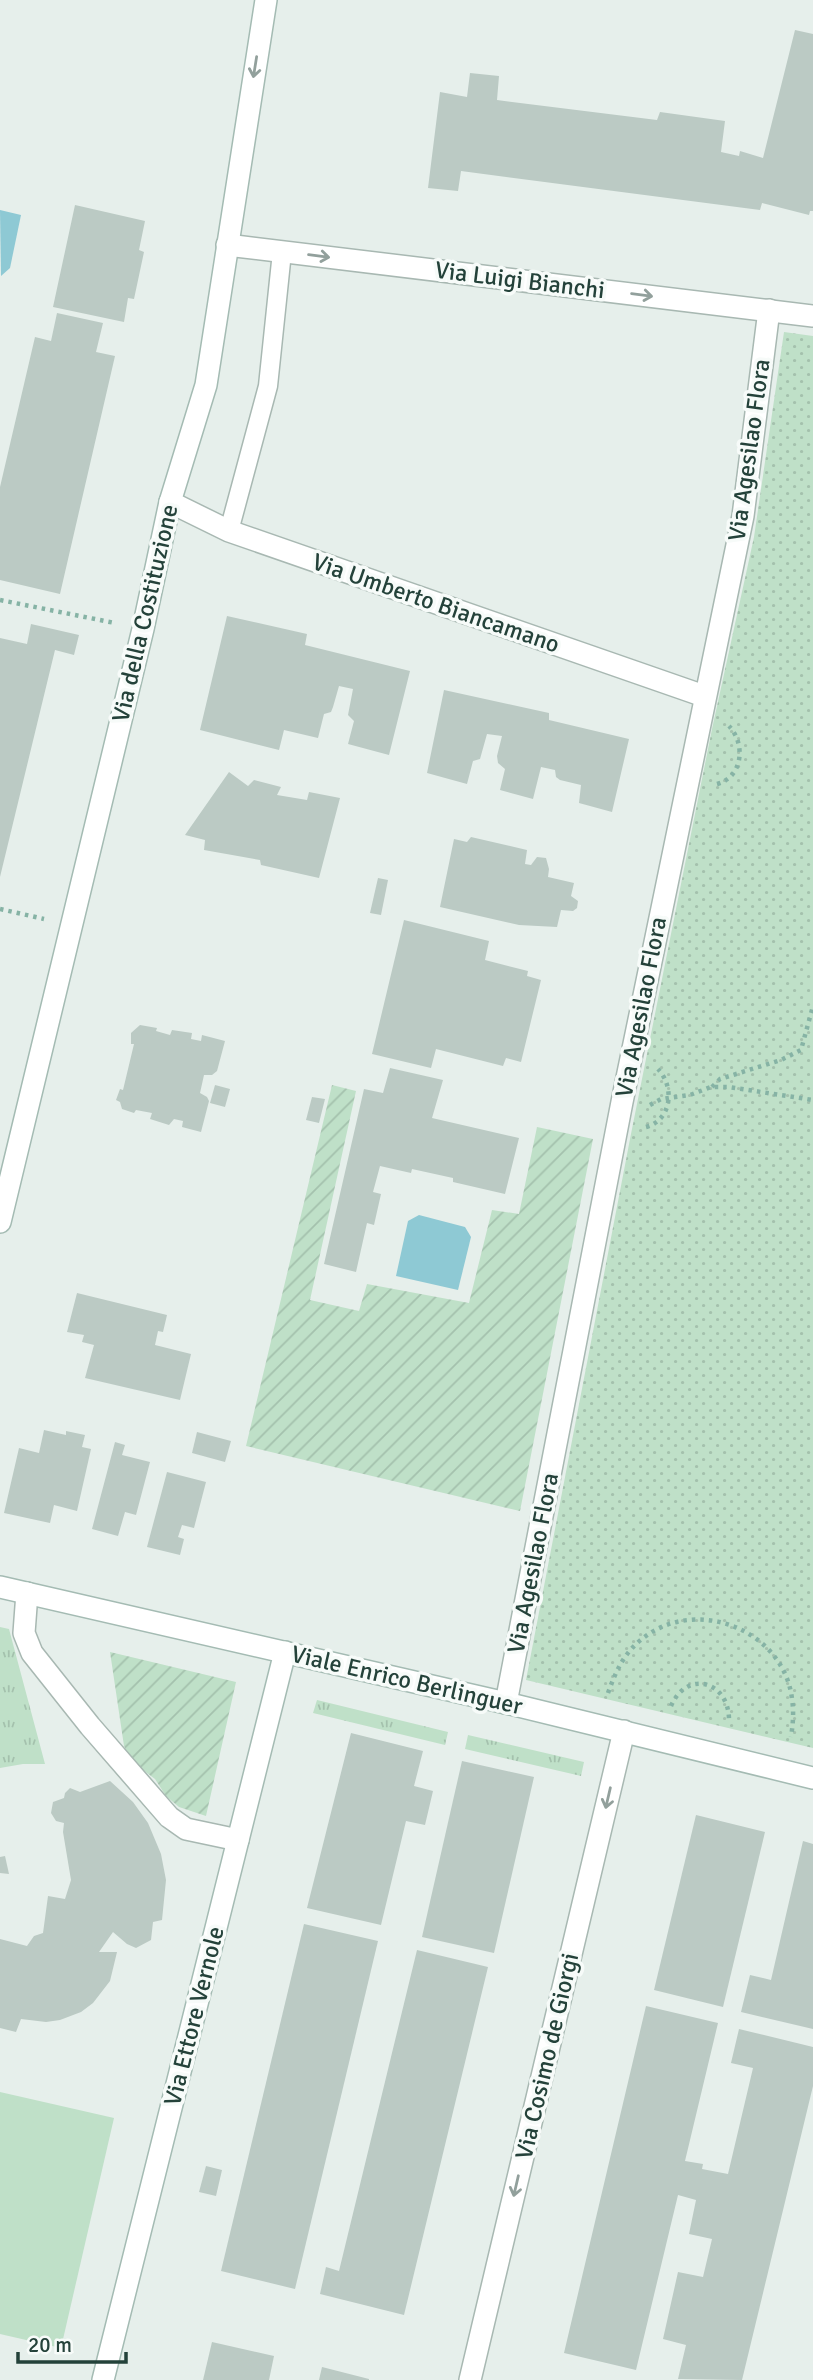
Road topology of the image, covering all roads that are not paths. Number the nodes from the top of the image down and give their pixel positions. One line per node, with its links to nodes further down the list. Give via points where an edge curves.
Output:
1 (266, 0): 2 (street, Via della Costituzione, one-way to 2)
2 (227, 245): 3 (street, Via Luigi Bianchi); 6 (street, Via della Costituzione, via 206,386)
3 (282, 252): 4 (street, Via Luigi Bianchi, one-way to 4); 7 (lane, via 268,386)
4 (769, 310): 5 (street, Via Luigi Bianchi); 8 (street, Via Agesilao Flora, via 743,516)
5 (813, 316)
6 (170, 502): 7 (street, Via Umberto Biancamano); 9 (street, Via della Costituzione)
7 (229, 531): 8 (street, Via Umberto Biancamano)
8 (704, 696): 13 (street, Via Agesilao Flora)
9 (0, 1222)
10 (0, 1587): 11 (street, Viale Enrico Berlinguer)
11 (27, 1593): 12 (street, Viale Enrico Berlinguer); 16 (street, via 24,1633 32,1653 90,1727 169,1818 186,1829)
12 (285, 1652): 13 (street, Viale Enrico Berlinguer); 16 (street, Via Ettore Vernole)
13 (506, 1703): 14 (street, Viale Enrico Berlinguer)
14 (624, 1731): 15 (street, Viale Enrico Berlinguer); 18 (street, Via Cosimo de Giorgi, one-way to 18)
15 (813, 1778)
16 (238, 1839): 17 (street, Via Ettore Vernole)
17 (103, 2380)
18 (470, 2380)

